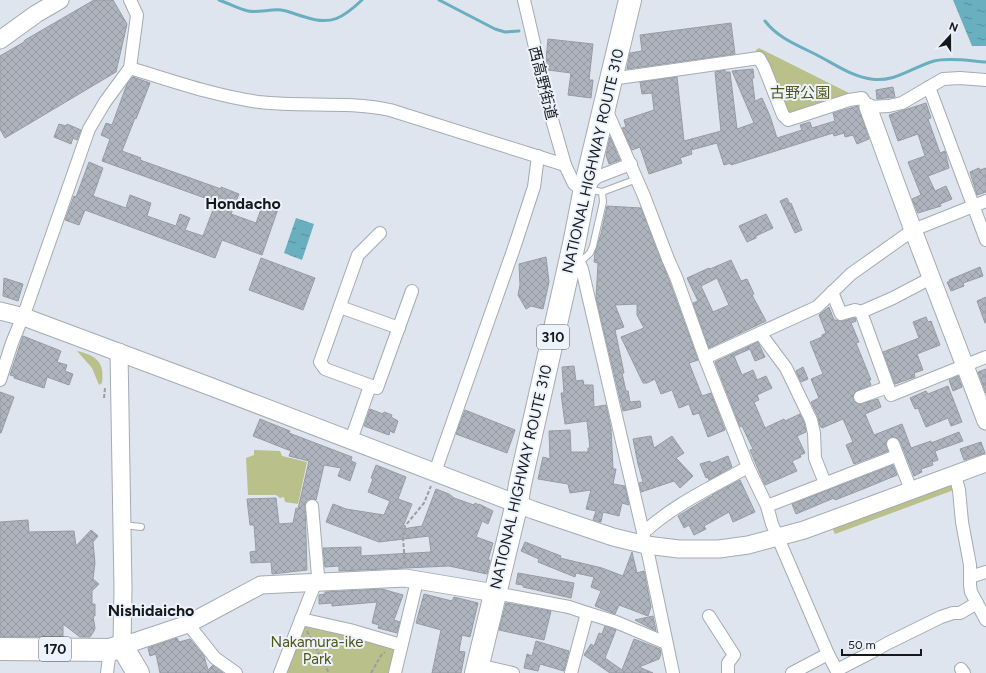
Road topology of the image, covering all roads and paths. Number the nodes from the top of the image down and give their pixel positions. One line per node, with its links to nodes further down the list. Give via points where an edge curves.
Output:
1 (60, 0): 5 (street)
2 (130, 0): 6 (street, via 137,15)
3 (524, 0): 14 (street, 西高野街道)
4 (630, 0): 7 (highway, NATIONAL HIGHWAY ROUTE 310 / 310)
5 (0, 40)
6 (130, 68): 12 (street, via 231,97 261,102 371,106 390,110); 29 (street, via 89,129)
7 (611, 79): 10 (highway, NATIONAL HIGHWAY ROUTE 310 / 310); 11 (street, via 759,58 783,115 788,120 862,98)
8 (986, 80): 9 (street, via 943,79)
9 (929, 87): 11 (street, via 902,103); 18 (street)
10 (605, 107): 13 (street); 16 (highway, NATIONAL HIGHWAY ROUTE 310 / 310)
11 (868, 107): 19 (street)
12 (538, 156): 14 (street); 47 (street, via 534,187 518,238)
13 (631, 164): 15 (street); 16 (street, via 597,177)
14 (565, 165): 16 (street, 西高野街道, via 574,184)
15 (637, 179): 16 (lane); 34 (street)
16 (594, 190): 22 (highway, NATIONAL HIGHWAY ROUTE 310 / 310)
17 (986, 201): 18 (street)
18 (973, 206): 19 (street); 21 (street)
19 (913, 230): 23 (street); 25 (street, via 851,274)
20 (380, 233): 26 (street, via 358,255)
21 (986, 240)
22 (575, 260): 50 (highway, NATIONAL HIGHWAY ROUTE 310 / 310); 56 (street, via 582,269)
23 (931, 278): 28 (street); 35 (street)
24 (412, 290): 30 (street)
25 (832, 292): 28 (street, via 841,314 855,310); 31 (street, via 816,307)
26 (340, 307): 30 (street); 38 (street, via 320,362 324,369)
27 (0, 311): 29 (street)
28 (861, 312): 39 (street)
29 (24, 317): 32 (street); 36 (street)
30 (399, 328): 38 (street, via 377,388)
31 (760, 333): 34 (street); 48 (street, via 786,368 811,420 815,458)
32 (119, 352): 43 (street); 53 (street)
33 (986, 357): 35 (street)
34 (705, 358): 45 (street)
35 (964, 365): 39 (street, via 891,395); 42 (street)
36 (0, 380)
37 (106, 383): 41 (path)
38 (370, 386): 43 (street)
39 (888, 387): 40 (street)
40 (860, 397)
41 (104, 398)
42 (986, 421)
43 (351, 440): 47 (street)
44 (986, 463): 46 (street)
45 (748, 466): 52 (street); 56 (street, via 654,523)
46 (955, 475): 49 (street); 59 (street)
47 (434, 476): 50 (street); 58 (path, via 424,503 405,526 403,538)
48 (825, 483): 49 (street, via 895,450); 52 (street)
49 (911, 490): 55 (street)
50 (517, 503): 56 (street, via 612,537); 61 (highway, NATIONAL HIGHWAY ROUTE 310 / 310)
51 (312, 506): 60 (street, via 318,576)
52 (767, 506): 55 (street)
53 (122, 525): 54 (lane); 70 (street)
54 (141, 527)
55 (779, 537): 56 (street, via 719,549 679,549); 72 (street)
56 (644, 539): 68 (street)
57 (986, 572): 59 (street)
58 (411, 576): 60 (street); 61 (street); 69 (street)
59 (970, 577): 62 (street)
60 (315, 583): 65 (street); 67 (street, via 261,585)
61 (495, 593): 63 (street); 73 (highway, NATIONAL HIGHWAY ROUTE 310 / 310)
62 (977, 604): 66 (street); 74 (street, via 960,613 941,617)
63 (588, 613): 68 (street); 83 (street)
64 (709, 616): 85 (street, via 734,655 728,663)
65 (301, 619): 69 (street); 78 (street); 79 (path)
66 (986, 620)
67 (188, 624): 70 (street); 77 (street, via 216,658)
68 (666, 643): 84 (street)
69 (399, 644): 80 (path, via 382,654); 81 (street)
70 (116, 648): 71 (highway, 170); 75 (street); 76 (highway)
71 (0, 649)
72 (828, 654): 74 (street); 86 (street)
73 (477, 669): 82 (street)
74 (838, 671)
75 (106, 673)
76 (138, 673)
77 (236, 673)
78 (280, 673)
79 (329, 673)
80 (371, 673)
81 (395, 673)
82 (513, 673)
83 (572, 673)
84 (673, 673)
85 (728, 673)
86 (792, 673)

